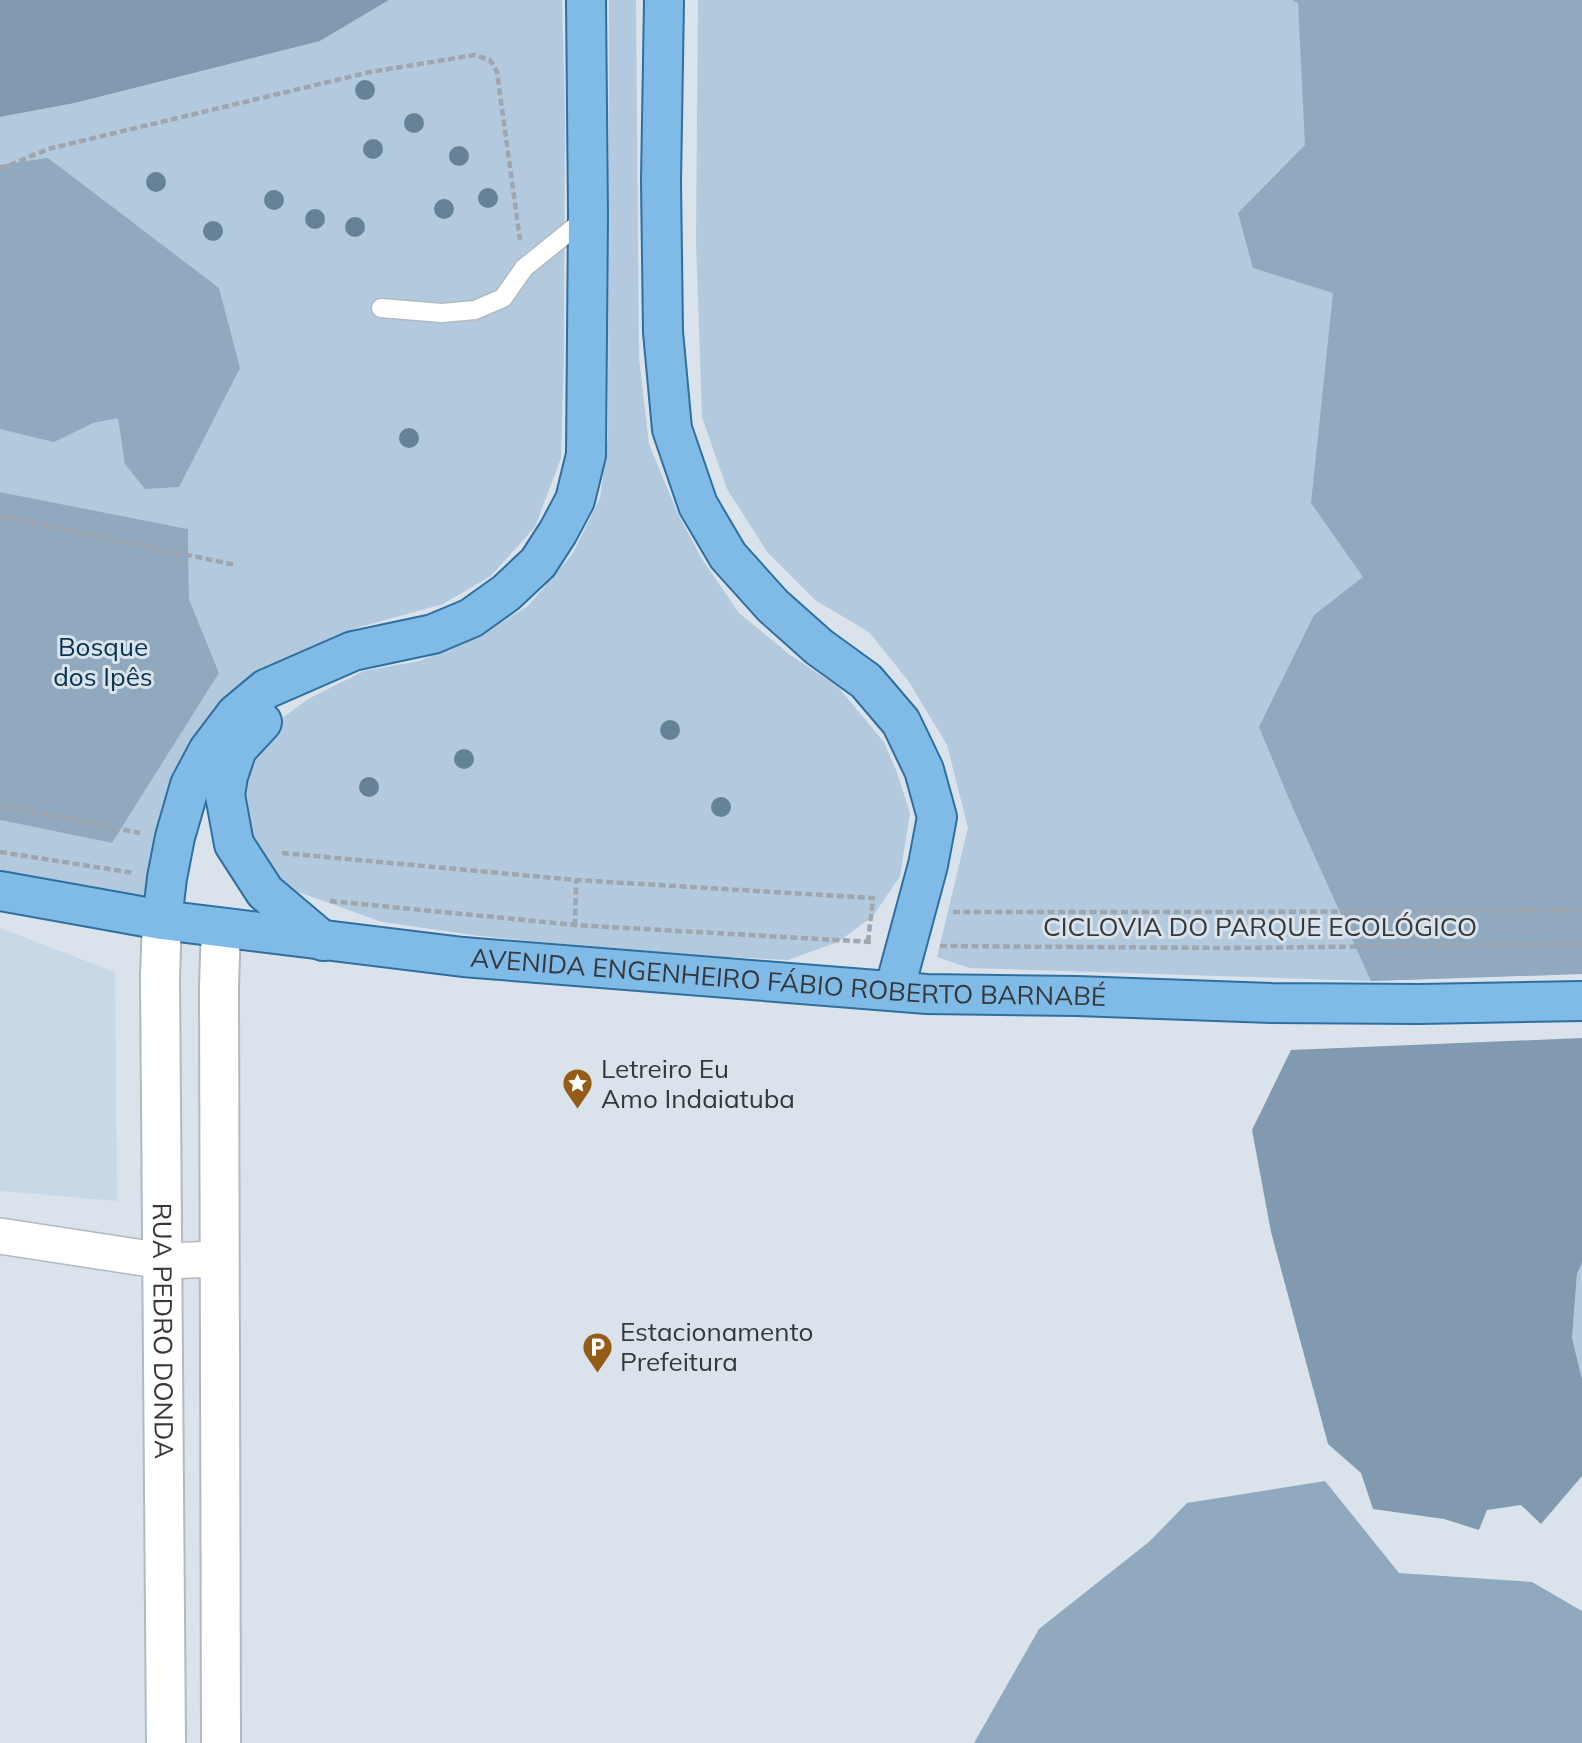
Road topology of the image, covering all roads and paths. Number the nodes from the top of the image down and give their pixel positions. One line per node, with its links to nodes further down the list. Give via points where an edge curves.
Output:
1 (586, 0): 4 (main road)
2 (664, 0): 28 (main road, via 663,332 672,429 698,505 728,556 773,606 866,681 901,722 924,770 937,817)
3 (0, 169): 5 (path, via 48,149 370,72 475,55 489,61 497,72)
4 (588, 216): 5 (lane); 9 (main road, via 586,455 575,500 558,532 538,563 471,618 433,634 354,651)
5 (524, 268): 6 (lane, via 503,298 475,310 442,313)
6 (381, 308)
7 (0, 516): 8 (path)
8 (236, 565)
9 (308, 671): 12 (main road, via 266,689 236,714 190,785 175,837); 15 (main road, via 237,749 228,776 225,795 234,844)
10 (0, 805): 12 (path, via 142,834)
11 (0, 852): 12 (path)
12 (151, 875): 19 (main road)
13 (576, 880): 15 (path, via 270,852); 20 (path); 25 (path, via 873,898)
14 (0, 891): 19 (main road, AVENIDA ENGENHEIRO FÁBIO ROBERTO BARNABÉ)
15 (265, 892): 23 (main road)
16 (320, 900): 20 (path)
17 (1582, 910): 18 (path)
18 (950, 912)
19 (162, 920): 21 (main road, AVENIDA ENGENHEIRO FÁBIO ROBERTO BARNABÉ); 32 (street, RUA PEDRO DONDA)
20 (575, 925): 24 (path); 27 (path)
21 (221, 928): 23 (main road, AVENIDA ENGENHEIRO FÁBIO ROBERTO BARNABÉ); 31 (street)
22 (942, 935): 26 (path, CICLOVIA DO PARQUE ECOLÓGICO, via 938,946)
23 (324, 941): 27 (main road, AVENIDA ENGENHEIRO FÁBIO ROBERTO BARNABÉ)
24 (838, 942)
25 (868, 942)
26 (1582, 944)
27 (571, 965): 28 (main road, AVENIDA ENGENHEIRO FÁBIO ROBERTO BARNABÉ)
28 (894, 991): 29 (main road, AVENIDA ENGENHEIRO FÁBIO ROBERTO BARNABÉ, via 1271,1003)
29 (1582, 1001)
30 (0, 1236): 32 (street)
31 (219, 1259): 32 (street); 34 (street)
32 (163, 1261): 33 (street, RUA PEDRO DONDA)
33 (166, 1743)
34 (221, 1743)

